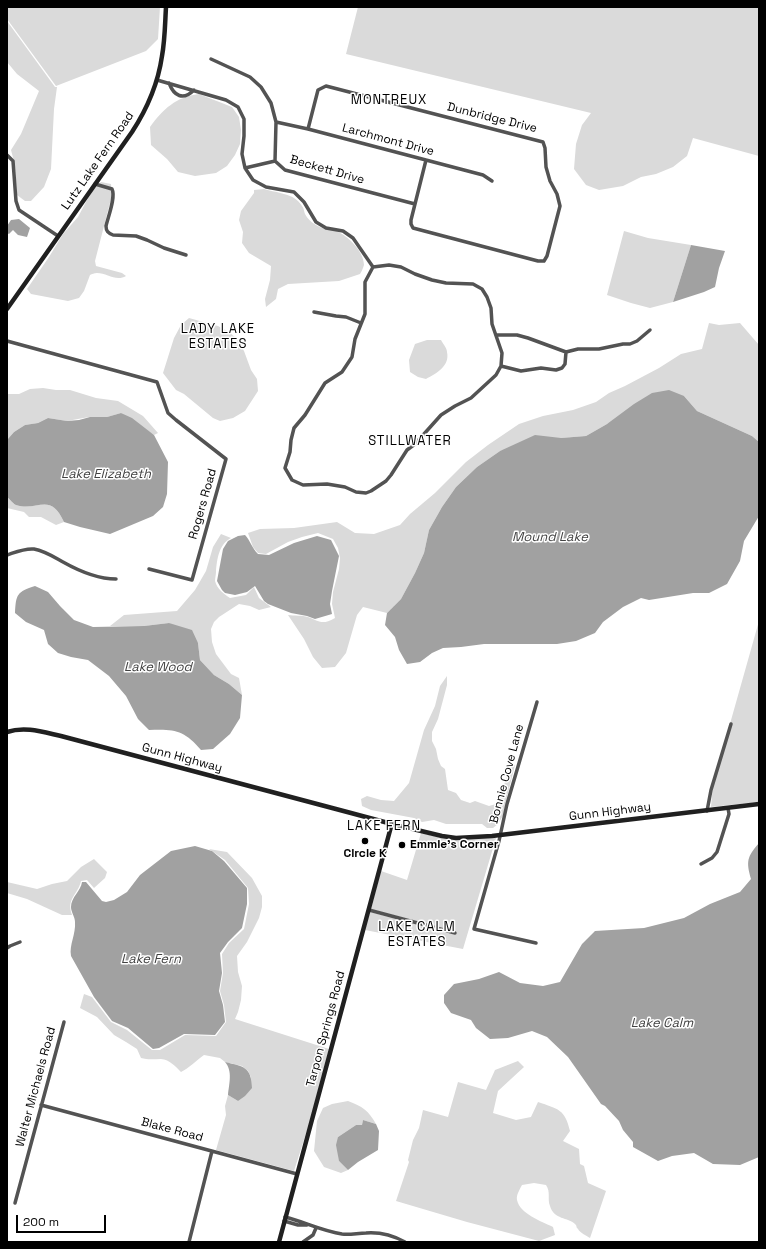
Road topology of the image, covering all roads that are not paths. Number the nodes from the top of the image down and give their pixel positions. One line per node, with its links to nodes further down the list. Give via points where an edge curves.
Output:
1 (166, 7): 3 (main road, Lutz Lake Fern Road, via 162,56)
2 (211, 60): 6 (street, Beckett Drive, via 250,77 261,87 271,103)
3 (157, 80): 4 (street); 13 (main road, Lutz Lake Fern Road, via 140,120)
4 (169, 83): 5 (street); 5 (street, via 180,96 186,96)
5 (194, 90): 11 (street, via 226,100 238,107 244,119 242,154)
6 (276, 122): 7 (street, Larchmont Drive); 10 (street, Beckett Drive)
7 (308, 129): 9 (street, Larchmont Drive); 14 (street, Dunbridge Drive, via 318,90 326,86 543,142 546,167 560,206 547,256 544,261 538,261 414,229 411,222)
8 (7, 155): 15 (street, via 13,161 16,201 20,210)
9 (426, 160): 12 (street, Larchmont Drive, via 484,175); 14 (street, Dunbridge Drive)
10 (274, 161): 11 (street); 14 (street, Beckett Drive, via 285,170)
11 (245, 168): 17 (street, via 253,180 266,187 294,192 304,202 316,222 326,228 343,231 353,238)
12 (492, 181)
13 (95, 184): 15 (main road, Lutz Lake Fern Road); 16 (street, via 114,191 106,226 110,234 136,236)
14 (415, 204)
15 (58, 236): 18 (main road, Lutz Lake Fern Road)
16 (186, 255)
17 (373, 267): 20 (street, via 365,282 365,314); 22 (street, via 401,267 432,280 473,284 482,289 487,297)
18 (7, 309)
19 (314, 312): 20 (street, via 346,317)
20 (361, 323): 25 (street, via 348,364 342,372 325,383 294,428 284,468 292,480 303,485 327,484 356,492 371,491 388,479 407,450 441,415 471,398 496,375)
21 (650, 330): 24 (street, via 630,344)
22 (496, 335): 24 (street, via 517,335); 25 (street, via 502,353)
23 (7, 342): 27 (street, Rogers Road, via 157,382 168,412 226,459 192,580)
24 (566, 352): 25 (street, via 565,364 556,370 541,368 521,371)
25 (501, 366)
26 (7, 555): 28 (street, via 24,549 35,549 87,573)
27 (149, 569)
28 (116, 579)
29 (537, 702): 36 (street, Bonnie Cove Lane, via 507,804)
30 (731, 724): 34 (street, via 711,790)
31 (7, 732): 35 (main road, Gunn Highway, via 24,730 48,733)
32 (759, 804): 33 (main road, Gunn Highway)
33 (728, 808): 34 (main road, Gunn Highway); 37 (street, via 729,814 716,852 712,858)
34 (708, 811): 36 (main road, Gunn Highway)
35 (392, 823): 36 (main road, Gunn Highway, via 463,837); 38 (main road, Tarpon Springs Road)
36 (501, 835): 41 (street, Bonnie Cove Lane, via 474,929)
37 (701, 864)
38 (368, 910): 39 (street); 46 (main road, Tarpon Springs Road)
39 (455, 933)
40 (20, 942): 42 (street)
41 (536, 943)
42 (7, 948)
43 (64, 1022): 44 (street, Walter Michaels Road)
44 (42, 1105): 45 (street, Blake Road); 47 (street, Walter Michaels Road)
45 (212, 1151): 46 (street, Blake Road); 50 (street)
46 (297, 1174): 48 (main road, Tarpon Springs Road)
47 (15, 1203)
48 (285, 1219): 49 (street); 51 (main road, Tarpon Springs Road)
49 (316, 1228): 52 (street, via 313,1235); 53 (street, via 346,1234 378,1233)
50 (189, 1242)
51 (279, 1242)
52 (303, 1242)
53 (405, 1242)

